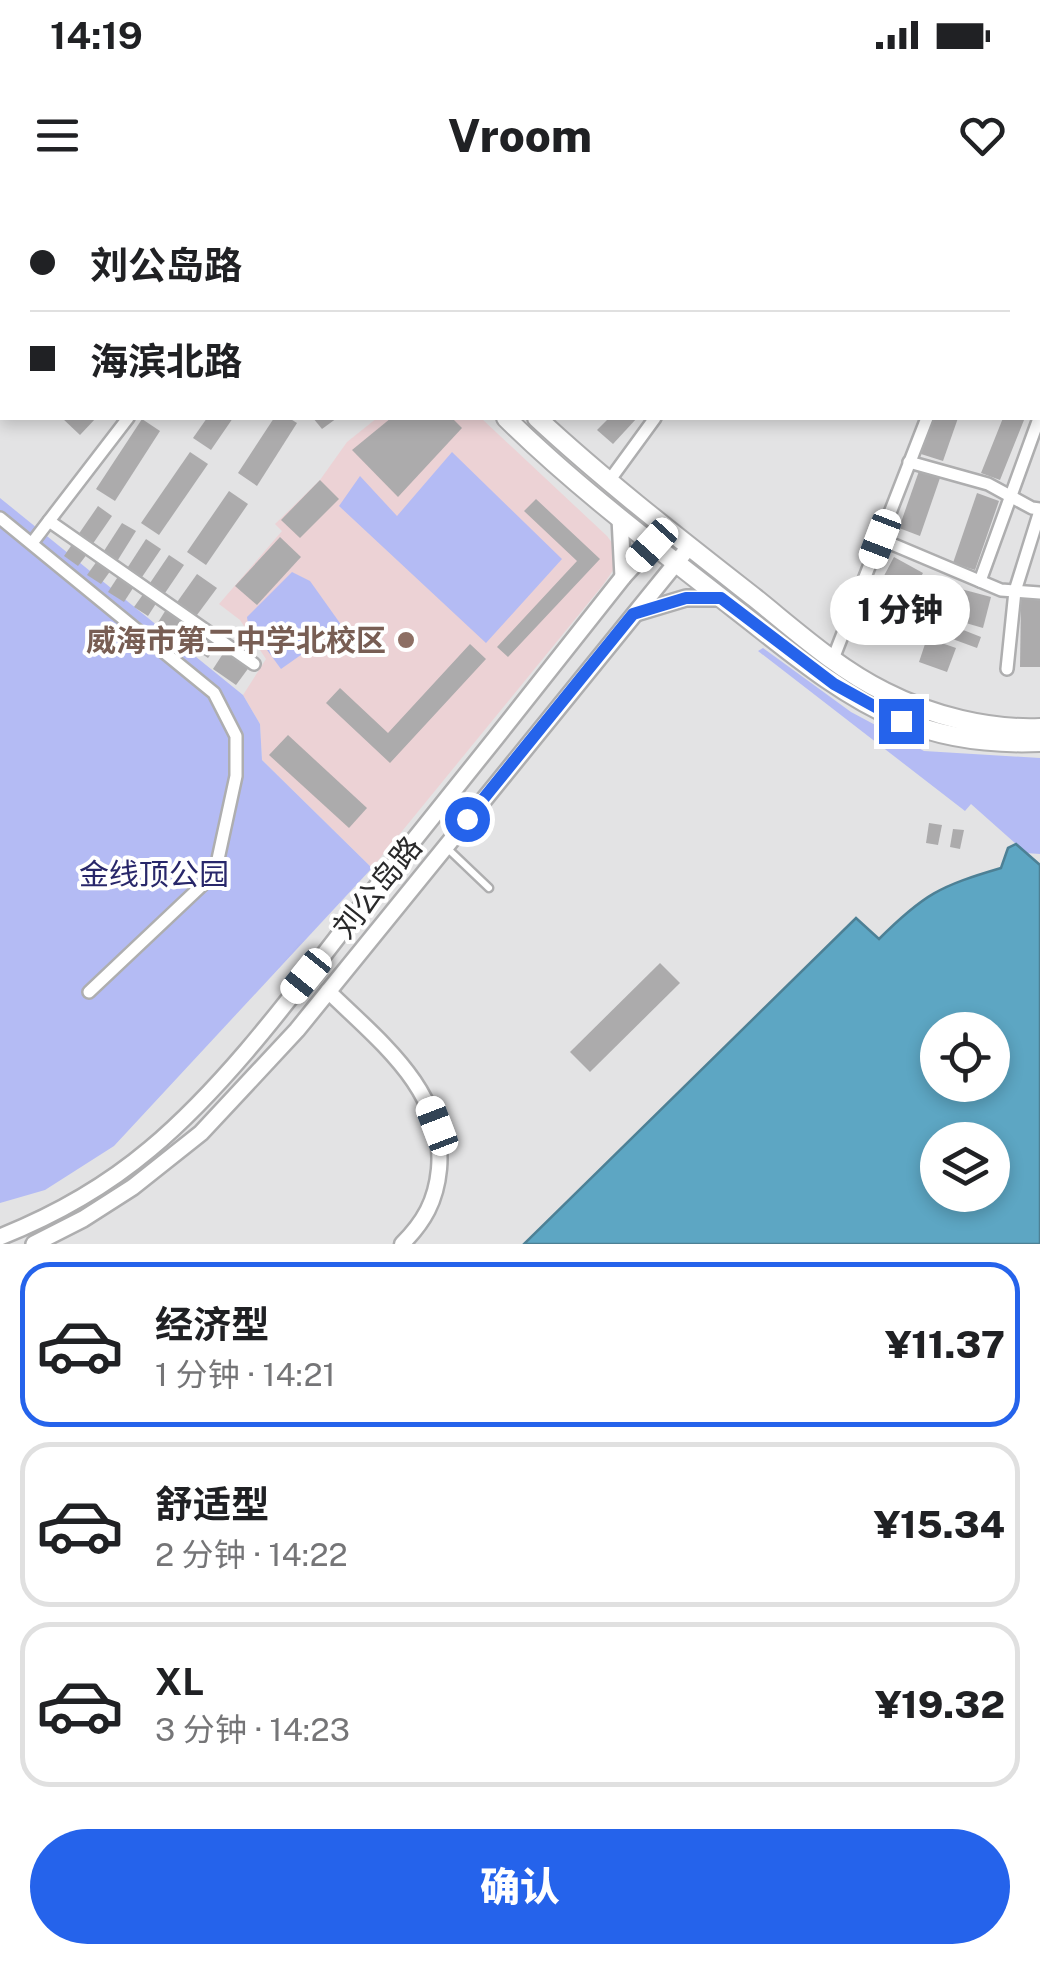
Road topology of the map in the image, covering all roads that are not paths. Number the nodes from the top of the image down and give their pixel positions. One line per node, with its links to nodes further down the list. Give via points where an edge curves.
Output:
1 (126, 420): 13 (street)
2 (508, 420): 12 (main road)
3 (539, 420): 8 (main road)
4 (654, 420): 8 (street)
5 (925, 420): 7 (street)
6 (1036, 420): 9 (street)
7 (909, 462): 9 (street); 15 (street)
8 (609, 482): 14 (main road)
9 (1011, 497): 10 (street); 21 (street)
10 (1040, 510): 22 (street)
11 (0, 518): 16 (street)
12 (620, 518): 17 (main road); 20 (main road)
13 (49, 521): 16 (street); 27 (street)
14 (667, 528): 17 (main road, 刘公岛路); 18 (main road)
15 (880, 539): 21 (street); 26 (street)
16 (32, 543): 33 (street, via 214,693 236,736 236,776 215,873)
17 (652, 545): 19 (main road); 20 (main road, 刘公岛路)
18 (690, 547): 19 (main road, 刘公岛路); 26 (main road)
19 (676, 563): 24 (main road); 25 (main road, 刘公岛路)
20 (623, 578): 35 (main road, 刘公岛路, via 265,1027 186,1115 94,1188)
21 (980, 582): 22 (street)
22 (1016, 591): 23 (street); 28 (street)
23 (1040, 593)
24 (721, 598): 25 (main road, via 686,598); 30 (main road, via 834,684 901,721 971,739)
25 (633, 614): 31 (main road, 刘公岛路)
26 (832, 659): 29 (main road, via 884,692 947,717)
27 (254, 664)
28 (1007, 669)
29 (1040, 728)
30 (1040, 742)
31 (445, 846): 32 (lane); 34 (main road, 刘公岛路)
32 (490, 888)
33 (90, 992)
34 (328, 992): 36 (main road, 刘公岛路, via 165,1165); 37 (street, via 406,1070 437,1126 441,1143 431,1207)
35 (0, 1237)
36 (34, 1244)
37 (402, 1244)

